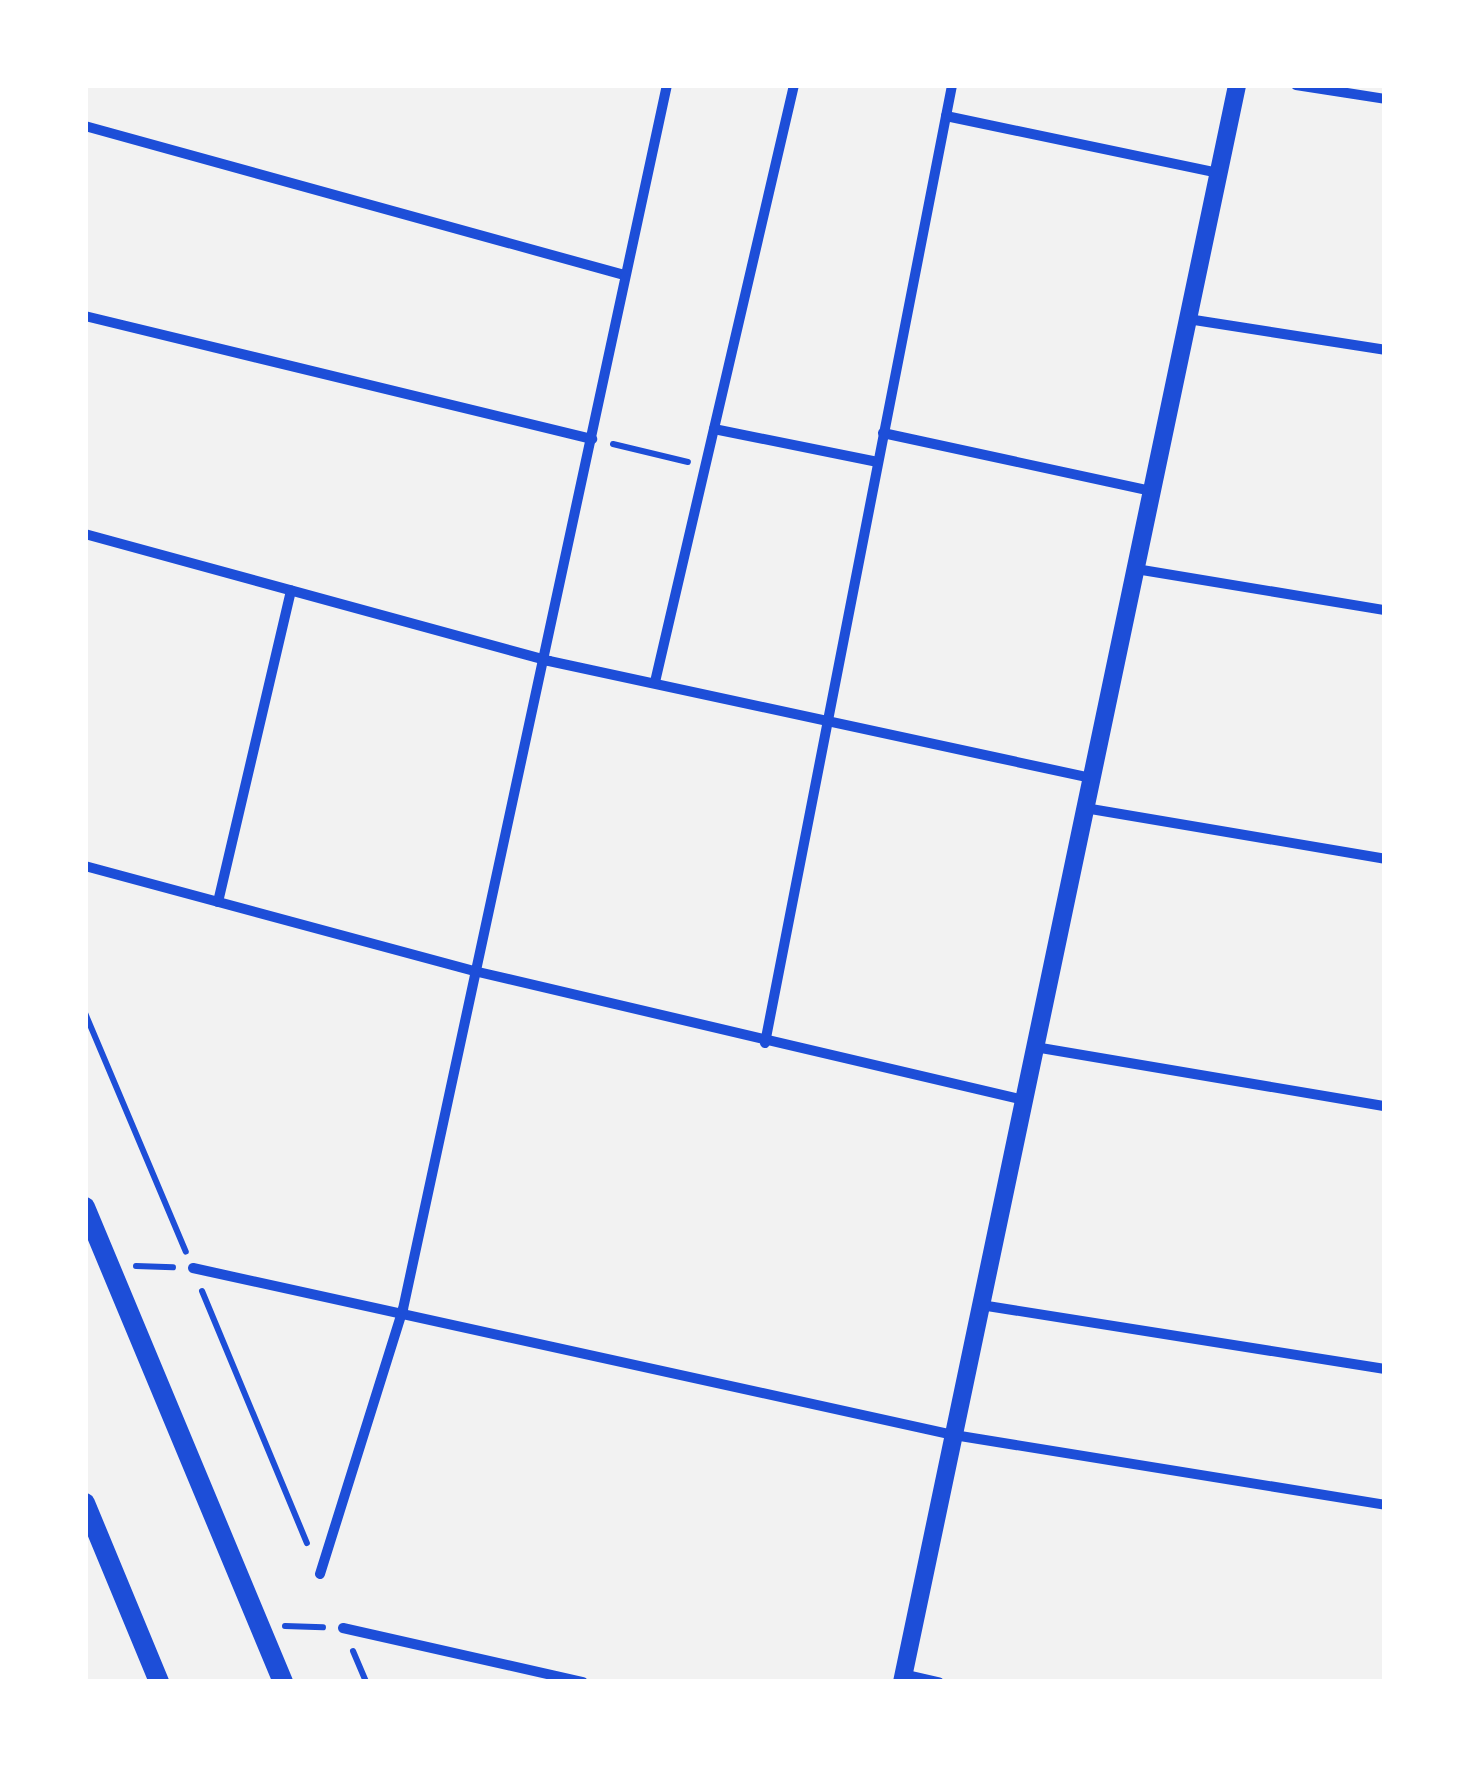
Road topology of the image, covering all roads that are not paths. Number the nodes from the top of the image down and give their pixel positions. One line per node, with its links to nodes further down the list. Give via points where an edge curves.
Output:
1 (667, 85): 10 (street)
2 (794, 85): 14 (street)
3 (952, 85): 7 (street)
4 (1237, 85): 9 (street)
5 (1296, 85): 6 (street)
6 (1385, 99)
7 (946, 116): 9 (street); 15 (street)
8 (85, 126): 10 (street)
9 (1219, 173): 12 (street)
10 (624, 275): 16 (street)
11 (85, 316): 16 (street)
12 (1188, 319): 13 (street); 18 (street)
13 (1385, 350)
14 (714, 429): 17 (street); 24 (street)
15 (884, 434): 17 (street); 18 (street)
16 (592, 439): 23 (street)
17 (878, 462): 25 (street)
18 (1152, 491): 20 (street)
19 (85, 534): 21 (street)
20 (1136, 569): 22 (street); 26 (street)
21 (291, 590): 23 (street); 30 (street)
22 (1385, 610)
23 (549, 660): 24 (street); 31 (street)
24 (655, 682): 25 (street)
25 (828, 719): 26 (street); 32 (street)
26 (1092, 778): 27 (street)
27 (1085, 808): 28 (street); 33 (street)
28 (1385, 859)
29 (85, 866): 30 (street)
30 (218, 902): 31 (street)
31 (474, 971): 32 (street); 39 (street)
32 (764, 1042): 34 (street)
33 (1035, 1047): 34 (street); 35 (street)
34 (1024, 1100): 38 (street)
35 (1385, 1106)
36 (85, 1207): 48 (main road)
37 (192, 1268): 39 (street)
38 (981, 1305): 40 (street); 41 (street)
39 (402, 1309): 41 (street); 44 (street)
40 (1385, 1369)
41 (954, 1435): 43 (street); 46 (street)
42 (85, 1503): 47 (main road)
43 (1385, 1505)
44 (320, 1574)
45 (342, 1628): 49 (street)
46 (902, 1678): 50 (street)
47 (159, 1682)
48 (283, 1682)
49 (583, 1682)
50 (939, 1682)

